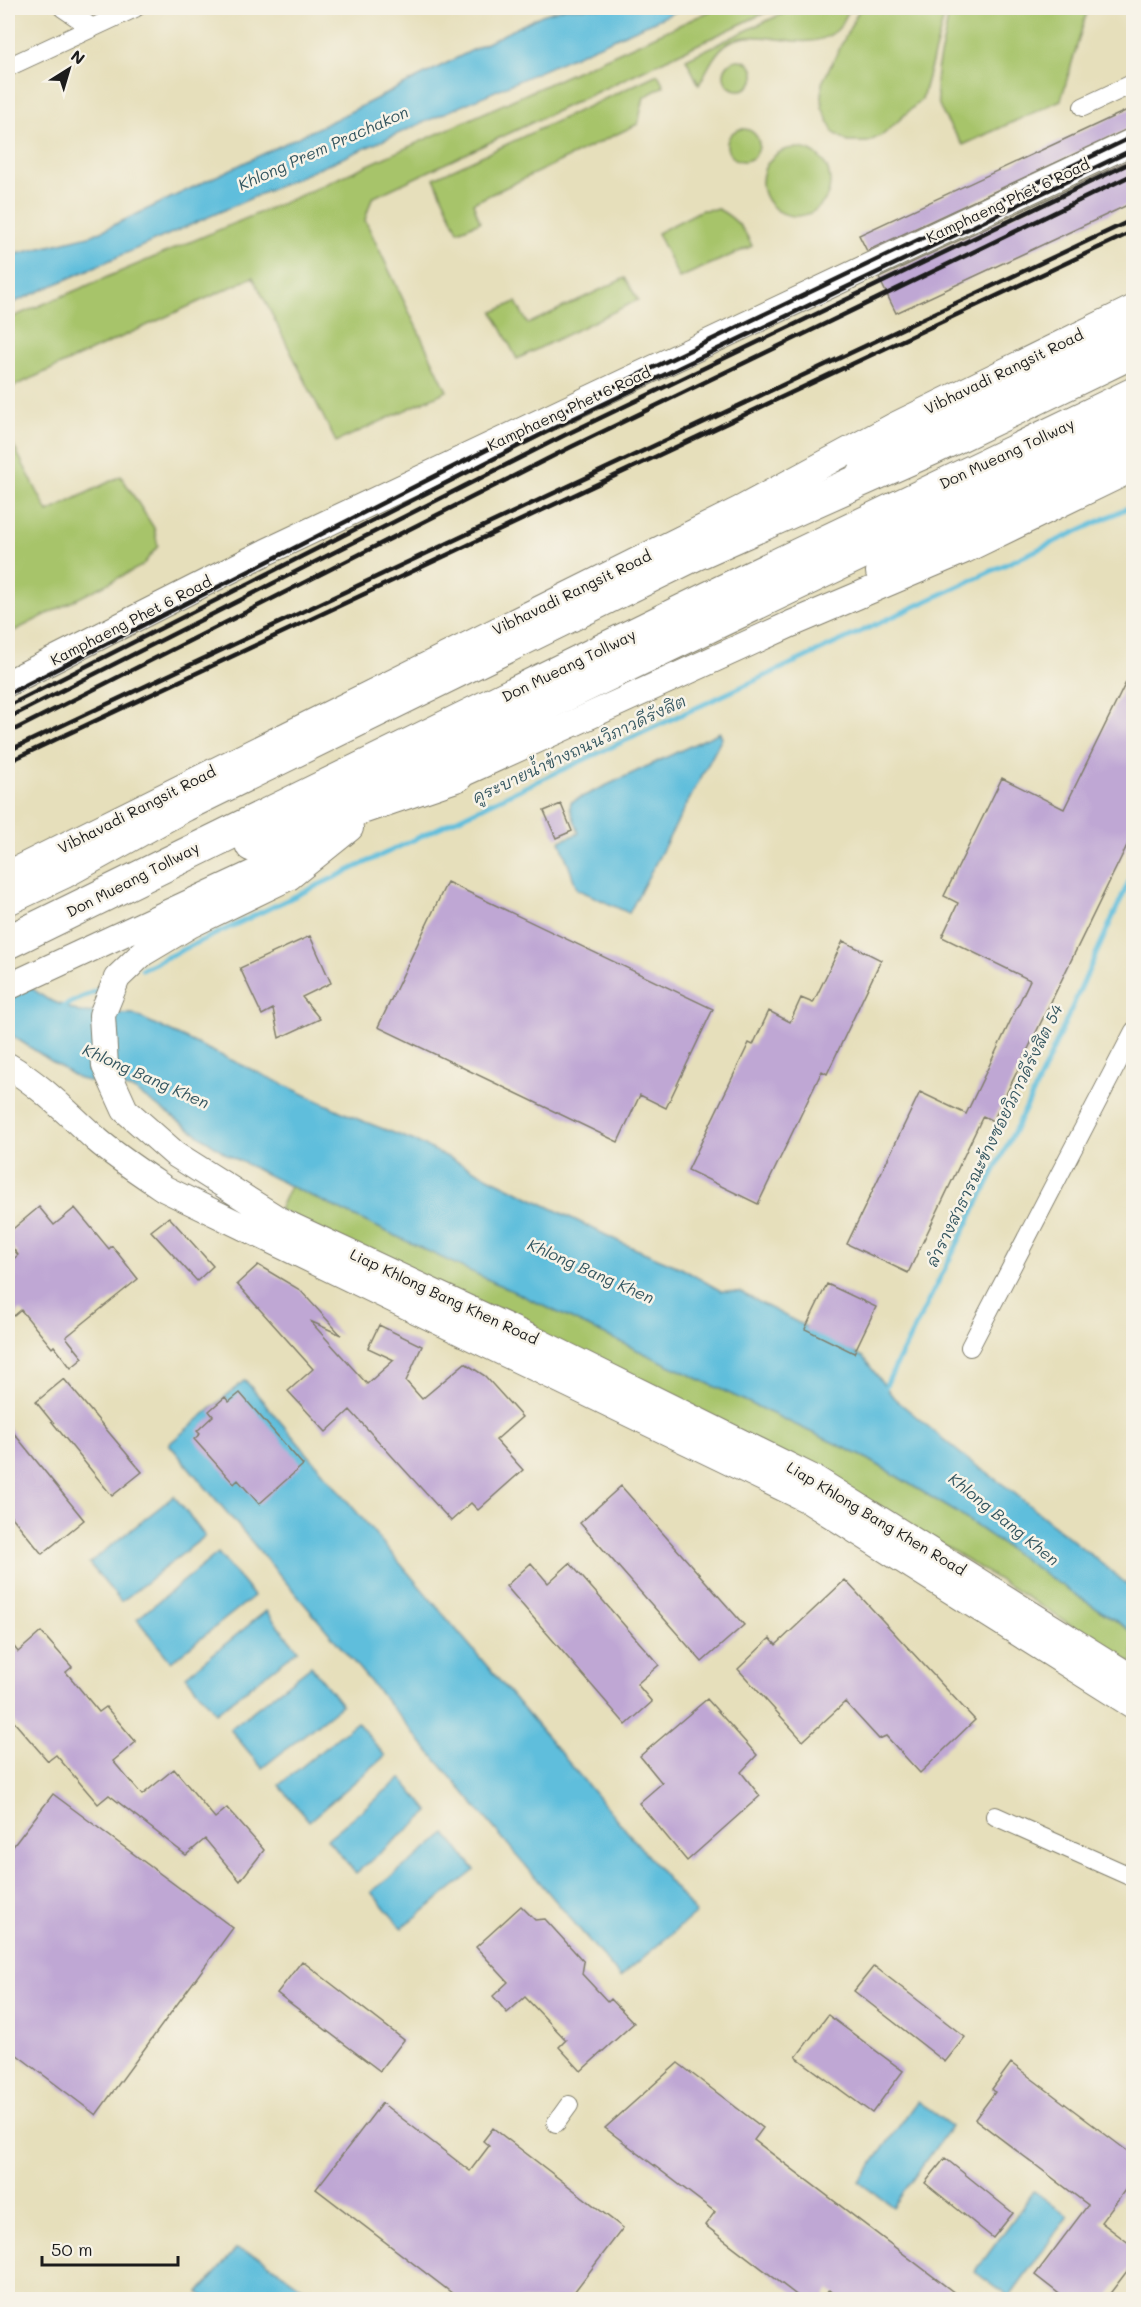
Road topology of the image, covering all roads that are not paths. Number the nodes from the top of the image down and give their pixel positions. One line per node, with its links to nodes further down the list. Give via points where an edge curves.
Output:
1 (63, 8): 3 (street)
2 (135, 8): 3 (street)
3 (91, 27): 4 (street)
4 (8, 67)
5 (1134, 83): 6 (street)
6 (1083, 107)
7 (1134, 141): 18 (main road, Kamphaeng Phet 6 Road, via 266,552)
8 (1134, 308): 16 (main road, Vibhavadi Rangsit Road, via 894,426)
9 (1134, 328): 16 (main road, via 907,441)
10 (1134, 351): 21 (highway, Vibhavadi Rangsit Road, via 933,448 693,555)
11 (1134, 365): 26 (highway, Don Mueang Tollway, via 234,793)
12 (1134, 394): 27 (highway, Don Mueang Tollway, via 677,613)
13 (1134, 422): 23 (highway)
14 (1134, 445): 17 (main road, via 955,527)
15 (1134, 468): 17 (main road, via 965,550)
16 (741, 509): 19 (main road, Vibhavadi Rangsit Road)
17 (791, 624): 20 (main road)
18 (8, 684)
19 (325, 715): 21 (highway); 24 (main road, Vibhavadi Rangsit Road)
20 (457, 775): 22 (main road); 23 (highway)
21 (184, 805): 25 (highway, Vibhavadi Rangsit Road)
22 (350, 828): 27 (main road); 31 (main road, Liap Khlong Bang Khen Road, via 289,877 190,925 143,953 117,978 102,1015 105,1066 125,1110 176,1154 281,1221 817,1480)
23 (252, 845): 27 (highway)
24 (8, 874)
25 (8, 898)
26 (8, 912)
27 (13, 964)
28 (1134, 1031): 30 (street)
29 (8, 1066): 32 (main road, Liap Khlong Bang Khen Road, via 165,1189 806,1499)
30 (970, 1347)
31 (1134, 1679)
32 (1134, 1706)
33 (995, 1816): 34 (street)
34 (1134, 1878)
35 (569, 2105): 36 (street)
36 (556, 2123)

